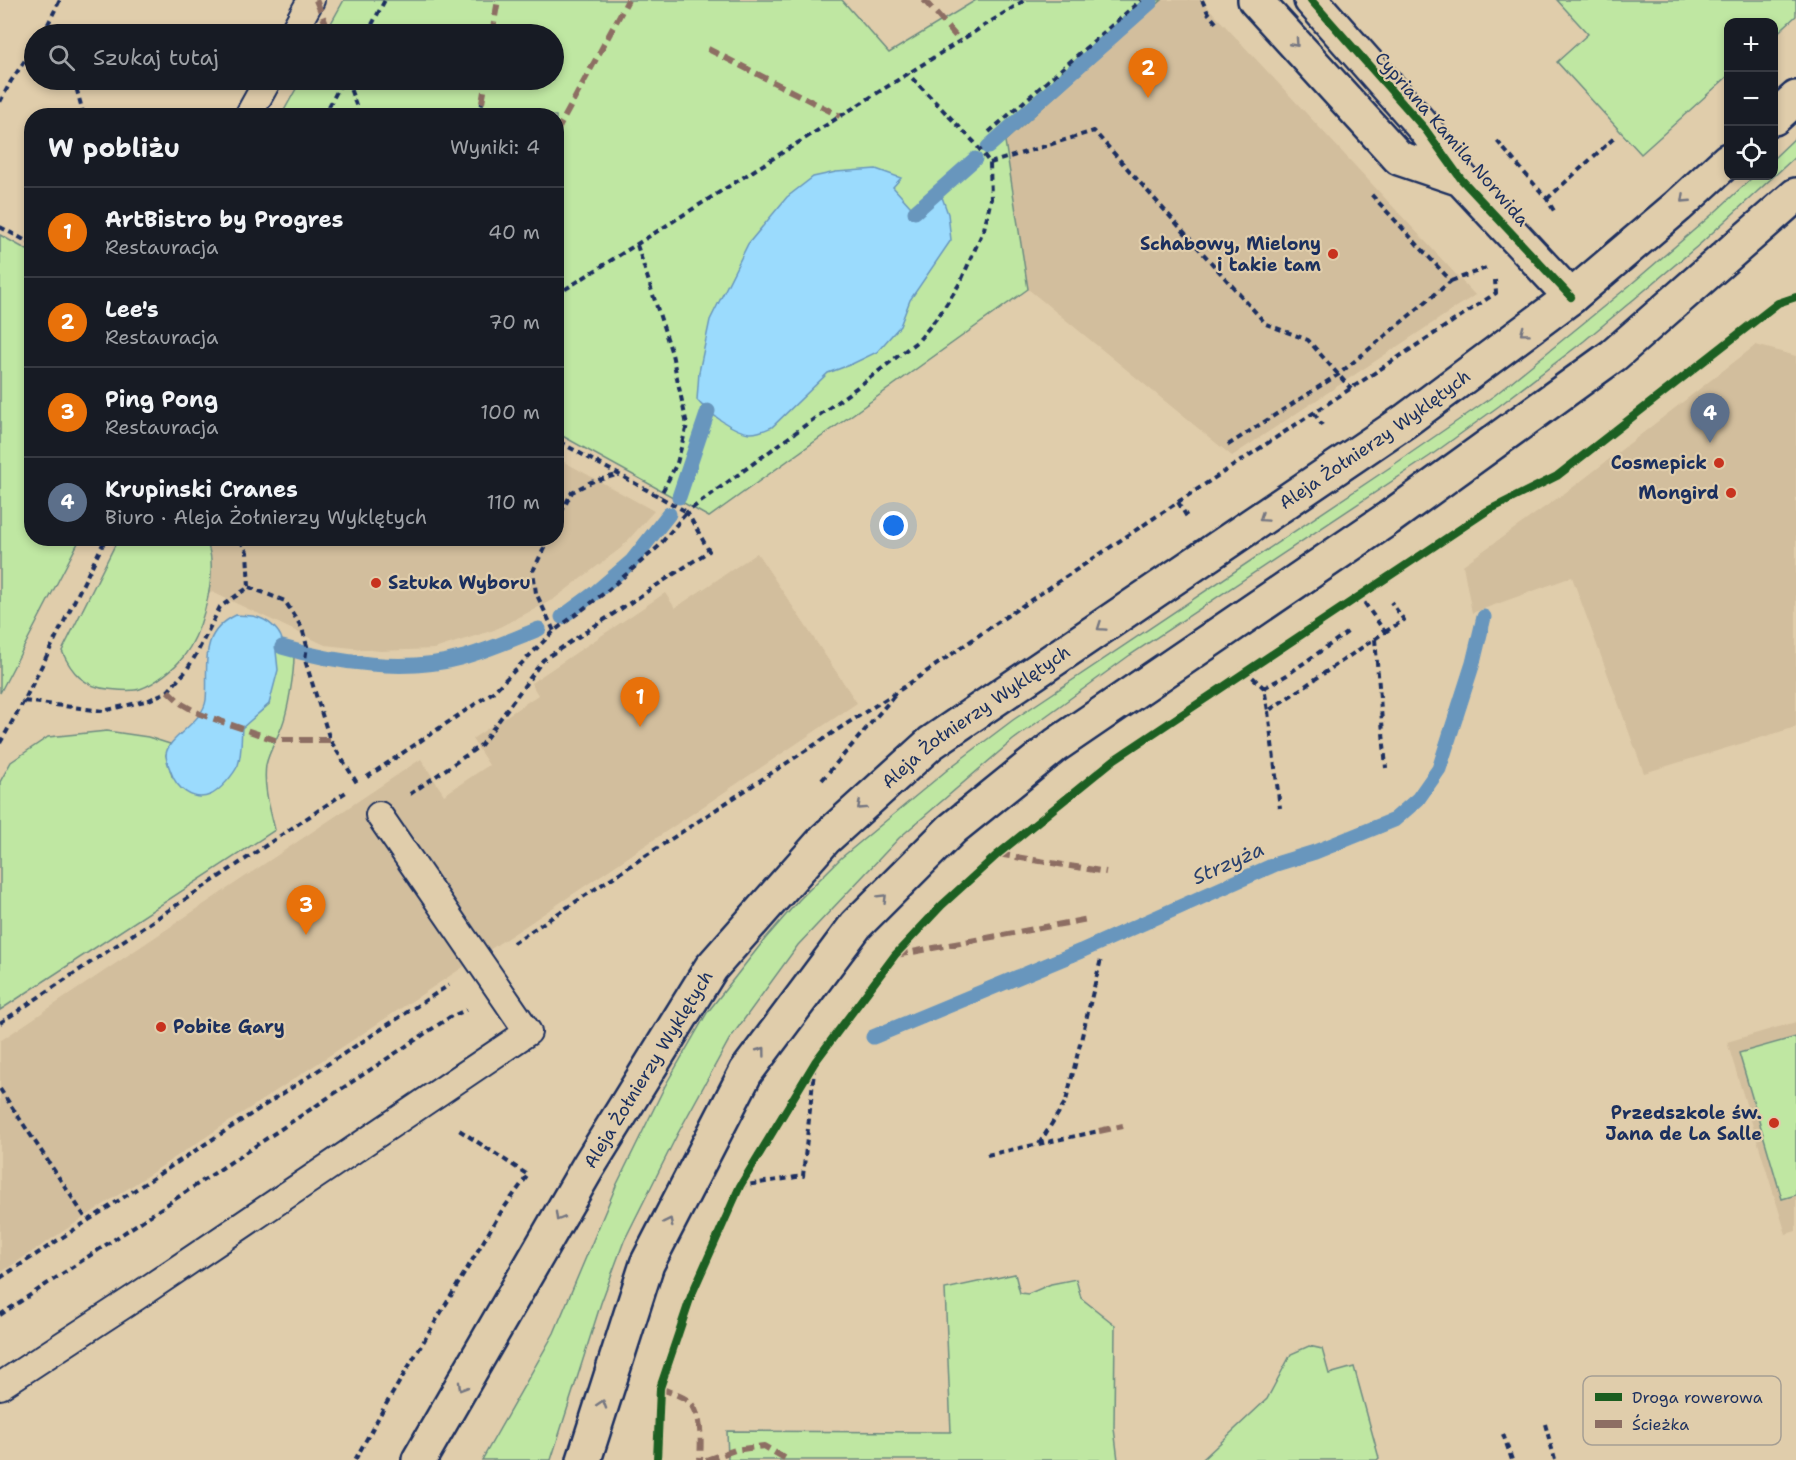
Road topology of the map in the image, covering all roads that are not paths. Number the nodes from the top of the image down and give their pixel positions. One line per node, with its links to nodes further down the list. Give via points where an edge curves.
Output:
1 (311, 0): 4 (lane)
2 (1255, 0): 10 (main road, Cypriana Kamila Norwida, one-way to 10, via 1399,158)
3 (1311, 0): 10 (main road, Cypriana Kamila Norwida, via 1425,129)
4 (298, 24)
5 (262, 90): 7 (lane)
6 (1796, 98): 8 (main road)
7 (252, 108)
8 (1778, 114)
9 (1724, 164): 12 (main road, Aleja Żołnierzy Wyklętych, one-way to 12)
10 (1461, 178): 12 (main road, Cypriana Kamila Norwida)
11 (1796, 195): 16 (main road, one-way to 11, via 647,1264 746,1072 856,925 952,829 1056,745 1389,518 1614,355)
12 (1571, 297): 15 (main road, Aleja Żołnierzy Wyklętych, one-way to 15, via 1405,421 931,743 825,839 711,969 588,1167)
13 (379, 815): 14 (lane, via 528,1032)
14 (0, 1386)
15 (419, 1460)
16 (584, 1460)

